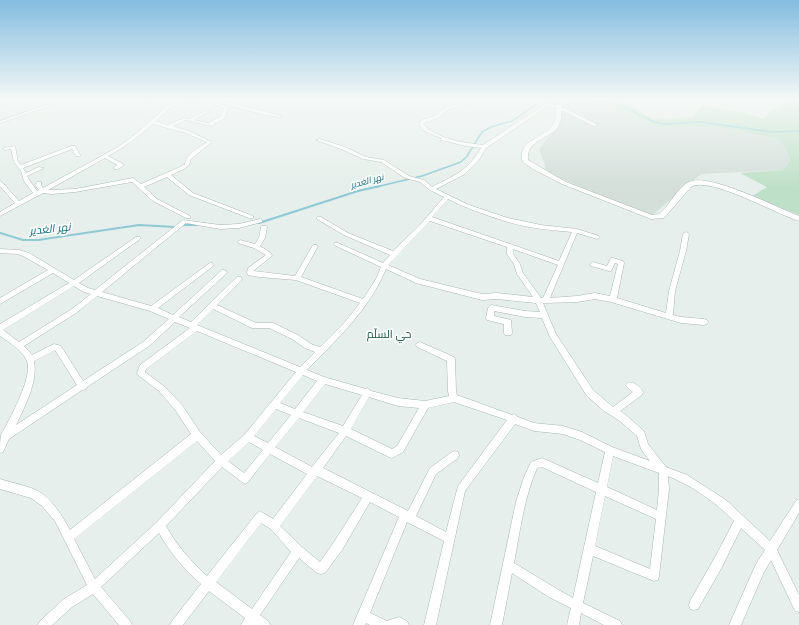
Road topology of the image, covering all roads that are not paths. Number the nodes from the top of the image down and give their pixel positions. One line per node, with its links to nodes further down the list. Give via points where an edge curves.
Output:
1 (145, 128): 12 (street)
2 (175, 128): 16 (street, via 210,142 189,158 182,168)
3 (424, 128): 8 (street)
4 (509, 128): 9 (street)
5 (552, 128): 30 (street, via 546,135 527,146 524,157 528,164 564,183 638,213 654,218 664,214 692,183 708,182)
6 (422, 135): 8 (street)
7 (318, 140): 21 (street, via 365,158 382,161 409,178 422,181)
8 (446, 140): 9 (street)
9 (481, 147): 21 (street, via 476,159 463,173)
10 (5, 149): 13 (street, via 13,147 16,162)
11 (78, 155): 13 (street, via 73,147)
12 (104, 156): 15 (street, via 120,165); 22 (street)
13 (20, 167): 17 (street)
14 (41, 168): 17 (street)
15 (116, 168)
16 (168, 174): 20 (street); 27 (street, via 191,194)
17 (25, 175): 22 (street, via 27,181)
18 (0, 183): 24 (street)
19 (39, 183): 22 (street)
20 (141, 186): 22 (street, via 133,180 65,192); 26 (street, via 155,200)
21 (432, 189): 23 (street)
22 (40, 191): 24 (street)
23 (447, 196): 29 (street); 31 (street, via 467,206 512,221)
24 (19, 204): 25 (street)
25 (0, 214)
26 (188, 217)
27 (251, 217)
28 (319, 218): 41 (street, via 346,234)
29 (428, 218): 39 (street); 41 (street)
30 (799, 219)
31 (575, 232): 33 (street); 43 (street)
32 (686, 234): 59 (street, via 672,291)
33 (597, 237)
34 (138, 238): 50 (street)
35 (240, 242): 38 (street)
36 (336, 244): 45 (street)
37 (315, 246): 48 (street)
38 (256, 247): 48 (street, via 269,256 250,270 250,273); 51 (street, via 262,238 262,224 220,227 184,222)
39 (510, 247): 43 (street); 53 (street, via 510,254 520,274)
40 (0, 251): 46 (street, via 19,252)
41 (394, 254): 45 (street)
42 (210, 264): 57 (street)
43 (562, 264): 53 (street)
44 (592, 264): 52 (street, via 609,269 613,260 621,263)
45 (385, 265): 53 (street, via 418,281 482,297); 55 (street)
46 (53, 270): 50 (street); 54 (street)
47 (224, 272): 60 (street)
48 (297, 278): 55 (street)
49 (239, 279): 56 (street)
50 (74, 283): 51 (street); 63 (street)
51 (96, 294): 57 (street); 66 (street)
52 (613, 299): 53 (street, via 595,296); 59 (street)
53 (541, 300): 58 (street)
54 (0, 301)
55 (364, 302): 67 (street, via 348,324)
56 (212, 305): 62 (street); 67 (street, via 255,326 270,325)
57 (152, 309): 60 (street)
58 (544, 315): 64 (street, via 491,308 490,318 508,322); 77 (street, via 553,336 590,393)
59 (669, 317): 61 (street)
60 (175, 318): 62 (street); 72 (street, via 146,344)
61 (704, 322)
62 (194, 326): 69 (street); 81 (street, via 141,371 142,375 162,389)
63 (0, 332): 66 (street)
64 (508, 333)
65 (420, 345): 74 (street, via 451,359)
66 (19, 346): 68 (street)
67 (321, 351): 69 (street)
68 (30, 360): 72 (street, via 58,348); 82 (street, via 31,372 22,403)
69 (302, 370): 70 (street); 75 (street)
70 (323, 380): 73 (street); 78 (street)
71 (630, 385): 77 (street, via 639,392)
72 (83, 387): 82 (street)
73 (368, 392): 76 (street, via 398,402); 80 (street)
74 (454, 398): 76 (street); 79 (street)
75 (275, 405): 78 (street); 83 (street)
76 (426, 405): 80 (street, via 400,449 392,454)
77 (614, 411): 89 (street, via 641,434 644,446)
78 (296, 413): 80 (street); 85 (street)
79 (514, 418): 86 (street, via 534,427 563,430 582,436); 101 (street, via 463,485)
80 (345, 431): 90 (street)
81 (197, 435): 88 (street); 100 (street)
82 (6, 437): 84 (street)
83 (248, 437): 85 (street); 88 (street)
84 (0, 449)
85 (269, 449): 88 (street, via 245,479); 90 (street)
86 (610, 450): 89 (street); 92 (street)
87 (455, 455): 95 (street, via 433,472)
88 (221, 461): 98 (street)
89 (663, 470): 96 (street, via 664,489); 97 (street, via 684,478 702,489)
90 (315, 472): 93 (street); 99 (street)
91 (0, 484): 100 (street, via 34,494 58,518)
92 (602, 490): 96 (street); 102 (street); 105 (street, via 542,462 534,465 522,498)
93 (368, 497): 95 (street); 104 (street, via 321,569)
94 (799, 504): 103 (street)
95 (407, 516): 101 (street); 111 (street)
96 (660, 516): 102 (street, via 653,577)
97 (742, 520): 103 (street); 109 (street)
98 (160, 525): 106 (street, via 165,537 185,563); 107 (street)
99 (274, 526): 104 (street); 106 (street, via 260,516)
100 (68, 538): 107 (street)
101 (450, 540): 120 (street)
102 (589, 549): 108 (street)
103 (771, 549): 110 (street); 124 (street)
104 (298, 550): 112 (street)
105 (508, 565): 108 (street); 121 (street)
106 (209, 583): 112 (street); 115 (street)
107 (94, 586): 113 (street, via 68,603); 114 (street)
108 (577, 605): 122 (street); 123 (street)
109 (694, 605)
110 (799, 607)
111 (361, 620): 117 (street)
112 (250, 621): 116 (street)
113 (44, 625)
114 (126, 625)
115 (176, 625)
116 (264, 625)
117 (383, 625)
118 (391, 625): 119 (street)
119 (403, 625)
120 (430, 625)
121 (496, 625)
122 (573, 625)
123 (616, 625)
124 (735, 625)

